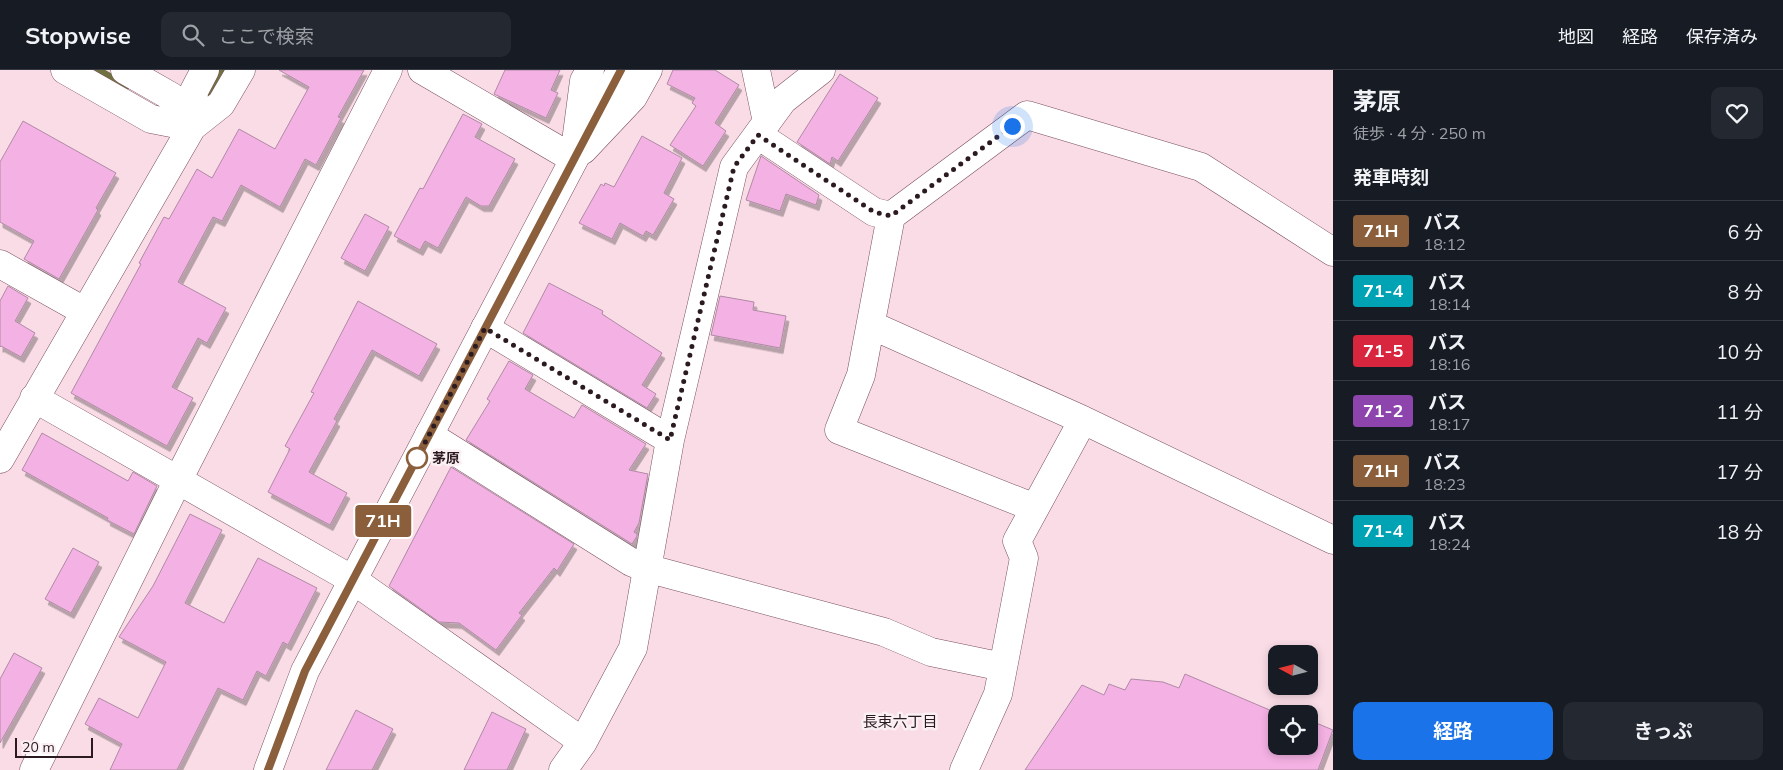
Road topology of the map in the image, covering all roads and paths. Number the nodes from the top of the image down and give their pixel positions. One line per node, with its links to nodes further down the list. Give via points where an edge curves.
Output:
1 (65, 70): 12 (street, via 151,119)
2 (125, 70): 12 (street, via 172,97)
3 (205, 70): 12 (street, via 194,91)
4 (241, 70): 12 (street, via 221,104)
5 (388, 70): 26 (street)
6 (422, 70): 14 (street)
7 (590, 70): 14 (street, via 584,82)
8 (621, 70): 14 (street)
9 (648, 70): 14 (street, via 633,96)
10 (756, 70): 13 (street)
11 (821, 70): 13 (street, via 783,100)
12 (192, 127): 18 (street)
13 (763, 128): 15 (street, via 874,212); 24 (street, via 734,167)
14 (574, 159): 20 (street)
15 (891, 216): 16 (street, via 1027,115 1201,166); 19 (street)
16 (1333, 252)
17 (0, 264): 18 (street)
18 (84, 311): 21 (street)
19 (871, 325): 22 (street); 27 (street, via 860,375 840,430)
20 (485, 328): 23 (street); 24 (street)
21 (34, 398): 25 (street); 26 (street)
22 (1083, 420): 27 (street); 28 (street)
23 (429, 435): 29 (street, via 631,562); 30 (street)
24 (670, 440): 29 (street)
25 (0, 459)
26 (178, 480): 30 (street); 33 (street)
27 (1035, 508): 31 (street, via 1017,541 1024,558)
28 (1333, 540)
29 (646, 568): 31 (street, via 884,632 931,652); 32 (street, via 633,648)
30 (353, 580): 32 (street); 34 (street, via 305,671)
31 (1003, 667): 36 (street, via 998,694)
32 (583, 742): 35 (street)
33 (34, 770)
34 (268, 770)
35 (563, 770)
36 (964, 770)

